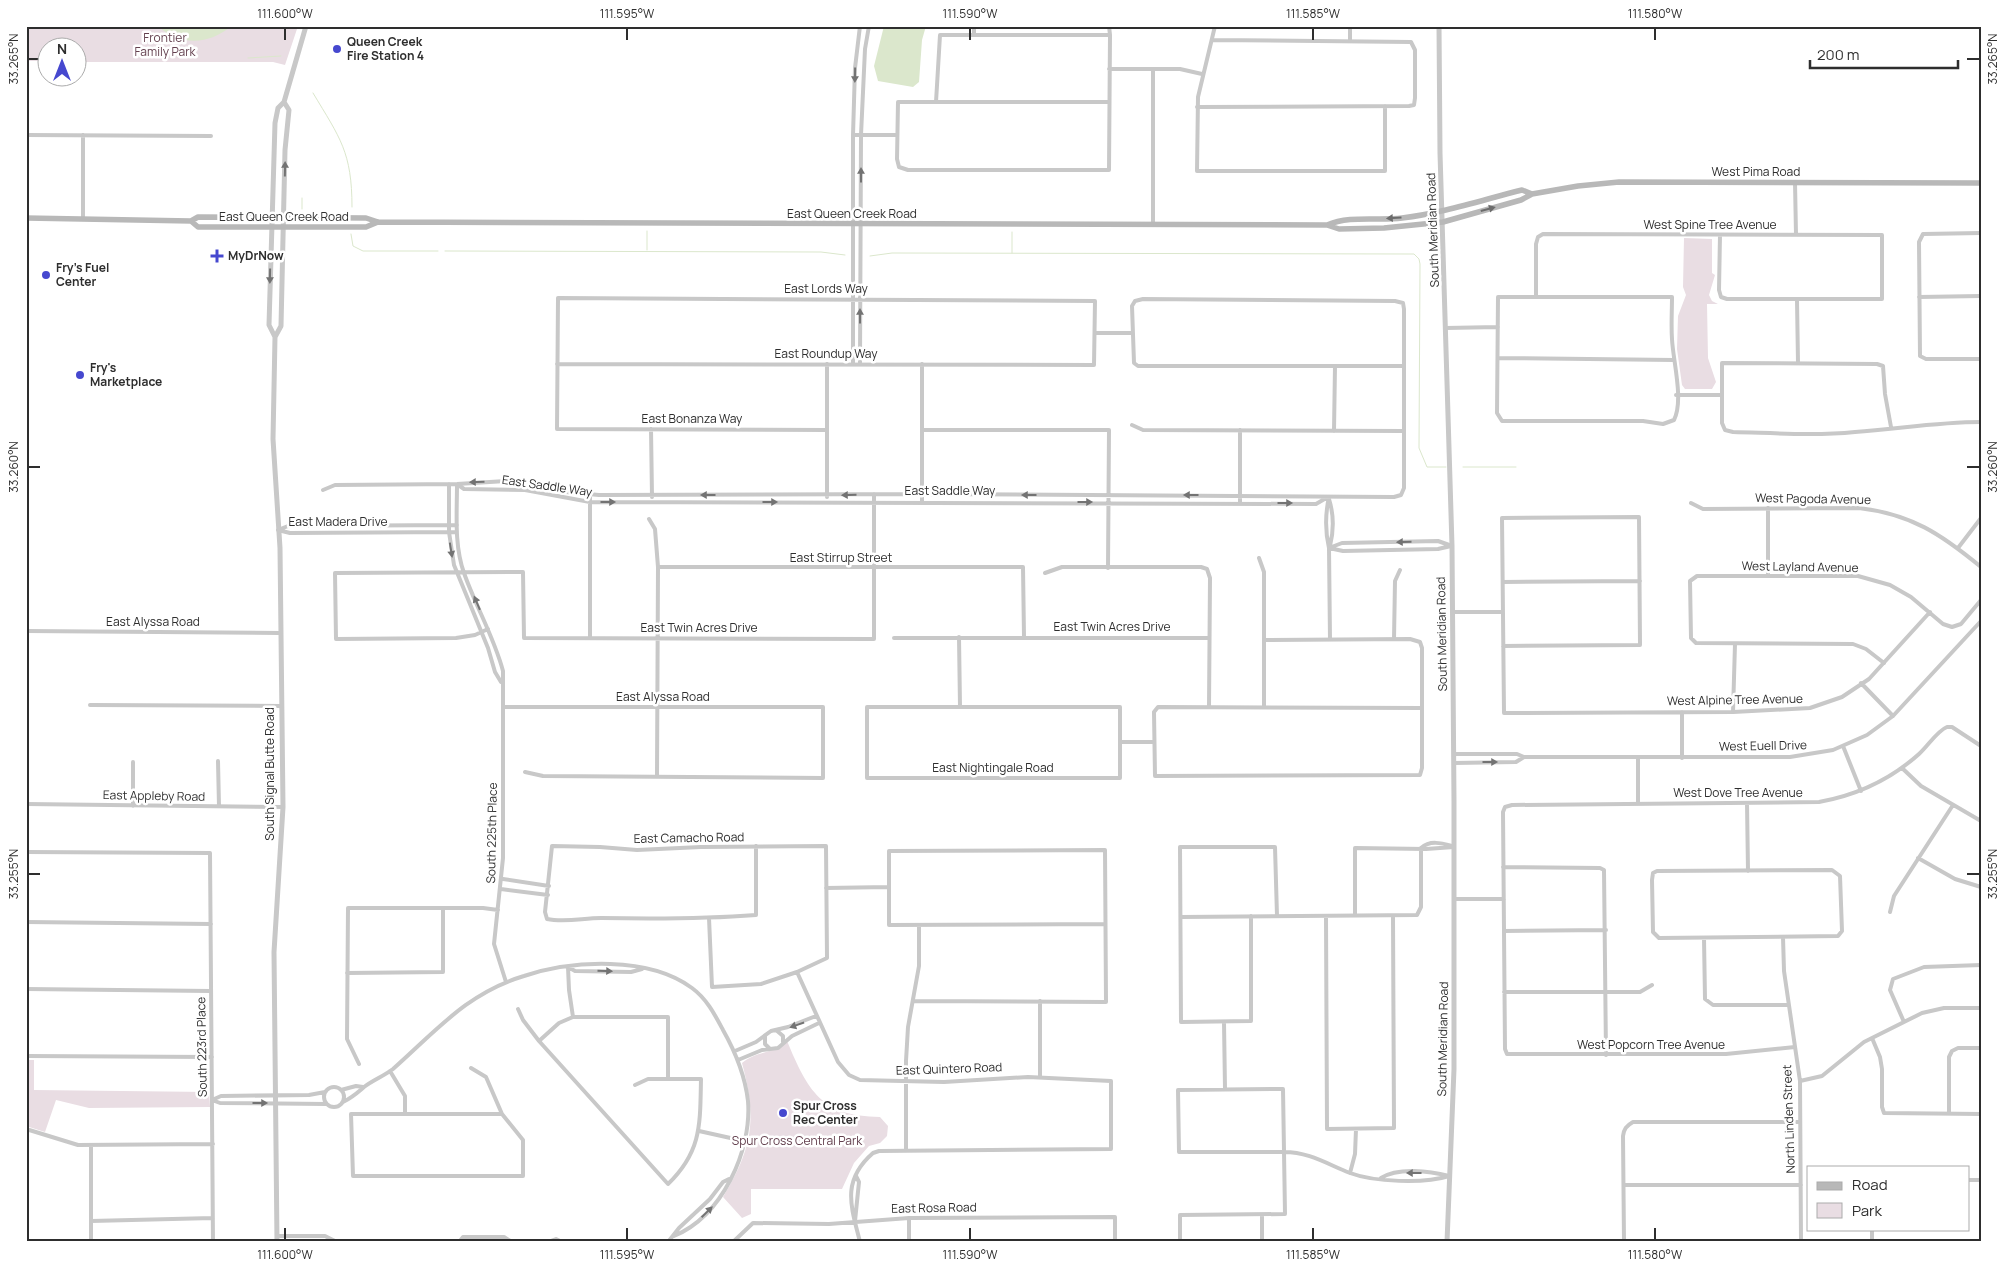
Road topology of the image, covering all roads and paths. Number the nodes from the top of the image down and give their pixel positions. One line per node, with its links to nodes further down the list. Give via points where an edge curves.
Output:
1 (306, 26): 16 (street, South Signal Butte Road)
2 (860, 26): 23 (street, one-way to 23)
3 (869, 26): 24 (street)
4 (974, 26): 9 (street)
5 (1109, 26): 10 (street)
6 (1215, 26): 11 (street)
7 (1350, 26): 12 (street)
8 (1439, 26): 30 (street, South Meridian Road)
9 (974, 34): 10 (street); 17 (street, via 940,35)
10 (1110, 35): 13 (street)
11 (1212, 40): 12 (street); 15 (street)
12 (1350, 41): 19 (street, via 1406,41 1413,44 1414,104)
13 (1109, 69): 14 (street); 18 (street)
14 (1153, 70): 15 (street); 40 (street)
15 (1202, 74): 20 (street)
16 (284, 102): 32 (street, South Signal Butte Road, via 278,108 275,122); 33 (street, South Signal Butte Road, one-way to 16, via 289,110)
17 (936, 102): 18 (street); 25 (street, via 898,102)
18 (1109, 102): 25 (street, via 1109,170 908,170 899,167)
19 (1385, 106): 20 (street); 20 (street, via 1385,171 1197,171)
20 (1197, 107)
21 (26, 135): 22 (street)
22 (83, 135): 26 (street); 34 (street)
23 (853, 135): 24 (street); 38 (street)
24 (861, 135): 25 (street); 39 (street, one-way to 24)
25 (897, 135)
26 (211, 136)
27 (1795, 182): 28 (main road, West Pima Road); 29 (main road, West Pima Road, via 1612,182); 46 (street)
28 (1981, 183)
29 (1532, 194): 30 (main road, West Pima Road, via 1522,190); 37 (main road, West Pima Road, one-way to 29)
30 (1442, 211): 37 (street, South Meridian Road); 41 (main road, East Queen Creek Road, one-way to 41, via 1400,218 1340,219)
31 (26, 218): 34 (main road, East Queen Creek Road)
32 (271, 218): 33 (main road, East Queen Creek Road); 35 (main road, East Queen Creek Road, via 198,217); 42 (street, South Signal Butte Road)
33 (284, 218): 36 (main road, East Queen Creek Road, via 366,218); 43 (street, South Signal Butte Road)
34 (83, 219): 35 (main road, East Queen Creek Road)
35 (191, 221): 42 (main road, East Queen Creek Road, via 198,226)
36 (378, 222): 38 (main road, East Queen Creek Road); 43 (main road, East Queen Creek Road, via 366,227)
37 (1443, 222): 41 (main road, East Queen Creek Road, via 1348,229); 54 (street, South Meridian Road)
38 (854, 224): 39 (main road, East Queen Creek Road); 50 (street)
39 (861, 224): 40 (main road, East Queen Creek Road); 51 (street)
40 (1153, 224): 41 (main road, East Queen Creek Road)
41 (1326, 225)
42 (270, 227): 43 (main road, East Queen Creek Road); 57 (street, South Signal Butte Road, one-way to 57, via 269,325)
43 (284, 227): 57 (street, South Signal Butte Road, via 281,326)
44 (1720, 234): 46 (street, West Spine Tree Avenue); 48 (street, West Spine Tree Avenue, via 1543,234 1536,244); 52 (street, via 1720,297 1727,300)
45 (1981, 234): 49 (street, via 1923,234 1919,242)
46 (1796, 235): 52 (street, West Spine Tree Avenue, via 1882,235 1882,300)
47 (1981, 296): 49 (street)
48 (1536, 297): 53 (street, via 1498,297); 60 (street, via 1672,297)
49 (1919, 297): 59 (street, via 1920,356 1926,359)
50 (853, 300): 51 (street, East Lords Way); 62 (street, East Lords Way, via 558,298); 64 (street)
51 (860, 300): 55 (street, East Lords Way, via 1095,301); 65 (street, one-way to 51)
52 (1797, 300): 61 (street)
53 (1498, 327): 54 (street); 58 (street)
54 (1446, 328): 107 (street, South Meridian Road)
55 (1095, 333): 56 (street); 66 (street, East Roundup Way, via 1094,365)
56 (1132, 333): 67 (street, via 1134,363 1138,366); 68 (street, via 1132,306 1135,301 1144,299 1395,301 1403,303 1404,309)
57 (275, 337): 104 (street, South Signal Butte Road, via 273,439)
58 (1498, 358): 60 (street); 69 (street, via 1497,413 1502,421 1643,421 1663,424 1674,420)
59 (1981, 359)
60 (1674, 360): 69 (street)
61 (1798, 363): 70 (street, via 1722,363); 73 (street, via 1883,366)
62 (557, 364): 63 (street, East Roundup Way); 74 (street, East Bonanza Way, via 557,429)
63 (827, 364): 64 (street, East Roundup Way); 75 (street)
64 (853, 364): 65 (street, East Roundup Way)
65 (860, 364): 66 (street, East Roundup Way)
66 (922, 364): 76 (street)
67 (1335, 366): 68 (street); 79 (street)
68 (1404, 366): 78 (street)
69 (1676, 394): 70 (street)
70 (1722, 395): 73 (street, via 1725,430 1819,434)
71 (1981, 422): 73 (street)
72 (1132, 425): 77 (street, via 1143,430)
73 (1892, 427)
74 (652, 429): 75 (street, East Bonanza Way); 86 (street)
75 (827, 430): 87 (street)
76 (922, 430): 85 (street); 88 (street, via 1109,430)
77 (1240, 430): 79 (street); 89 (street)
78 (1404, 431): 79 (street); 90 (street, East Saddle Way, via 1404,488 1401,495)
79 (1334, 432)
80 (449, 484): 81 (street); 82 (street, via 335,485); 102 (street, South 225th Place)
81 (457, 484): 83 (street, East Saddle Way, one-way to 81, via 514,482); 93 (street, East Saddle Way, via 464,489 525,490); 103 (street, South 225th Place)
82 (323, 490)
83 (590, 494): 86 (street, East Saddle Way); 93 (street)
84 (874, 494): 85 (street, East Saddle Way); 87 (street, East Saddle Way, one-way to 87); 95 (street)
85 (922, 494): 88 (street, East Saddle Way, one-way to 85); 92 (street)
86 (652, 495): 87 (street, East Saddle Way, one-way to 86); 94 (street)
87 (826, 495): 91 (street)
88 (1108, 495): 89 (street, East Saddle Way, one-way to 88); 96 (street)
89 (1240, 495): 90 (street, East Saddle Way); 97 (street)
90 (1329, 497): 97 (street, East Saddle Way, one-way to 90, via 1316,504); 108 (street, via 1325,512); 108 (street, via 1333,535)
91 (826, 501): 94 (street, East Saddle Way, one-way to 91); 95 (street, East Saddle Way)
92 (922, 501): 95 (street, East Saddle Way); 96 (street, East Saddle Way, one-way to 96)
93 (590, 502): 94 (street, East Saddle Way, one-way to 94); 133 (street)
94 (652, 502)
95 (874, 502): 113 (street)
96 (1108, 502): 97 (street, East Saddle Way); 114 (street)
97 (1240, 503)
98 (1691, 503): 99 (street, West Pagoda Avenue, via 1703,509)
99 (1768, 508): 109 (street, West Pagoda Avenue, via 1881,511 1903,516 1932,529); 119 (street)
100 (1981, 518): 109 (street)
101 (649, 519): 111 (street, via 655,529)
102 (449, 525): 103 (street, East Madera Drive); 104 (street, East Madera Drive, via 288,526); 105 (street, South 225th Place)
103 (457, 525): 106 (street, South 225th Place)
104 (278, 530): 105 (street, East Madera Drive, via 290,533); 130 (street, South Signal Butte Road)
105 (449, 532): 106 (street, East Madera Drive); 116 (street, South 225th Place, one-way to 116)
106 (457, 532): 117 (street, South 225th Place)
107 (1452, 546): 108 (street, via 1343,551); 108 (street, one-way to 108, via 1438,541 1342,543); 123 (street, South Meridian Road)
108 (1329, 548): 138 (street)
109 (1958, 548): 112 (street, West Pagoda Avenue)
110 (1258, 558): 137 (street, via 1264,572)
111 (658, 567): 113 (street, East Stirrup Street); 134 (street)
112 (1981, 567)
113 (874, 568): 132 (street, East Stirrup Street, via 1023,567); 134 (street, East Twin Acres Drive, via 874,639)
114 (1108, 568): 118 (street, via 1062,567); 136 (street, via 1208,570)
115 (1400, 570): 139 (street, via 1395,581)
116 (457, 572): 117 (street); 129 (street, South 225th Place); 129 (street, via 335,573 336,639 456,638)
117 (464, 572): 127 (street, South 225th Place, one-way to 117); 133 (street, East Twin Acres Drive, via 523,572 524,638)
118 (1045, 573)
119 (1768, 576): 125 (street, West Layland Avenue, via 1858,576 1873,579 1911,597); 140 (street, West Layland Avenue, via 1692,578 1690,581 1691,638 1696,643)
120 (1640, 580): 121 (street); 121 (street, via 1639,517 1502,518); 141 (street, via 1640,645)
121 (1503, 582): 124 (street)
122 (1981, 600): 125 (street, West Layland Avenue, via 1961,624 1952,627 1943,624)
123 (1452, 612): 124 (street); 160 (street, South Meridian Road)
124 (1503, 612): 141 (street)
125 (1930, 612): 142 (street, West Alpine Tree Avenue)
126 (1981, 621): 155 (street, West Euell Drive)
127 (488, 629): 129 (street); 143 (street, South 225th Place, via 498,652)
128 (26, 631): 130 (street, East Alyssa Road)
129 (481, 632): 143 (street, South 225th Place)
130 (280, 633): 146 (street, South Signal Butte Road)
131 (959, 637): 132 (street, East Twin Acres Drive); 135 (street, East Twin Acres Drive); 149 (street)
132 (1024, 637): 136 (street, East Twin Acres Drive)
133 (590, 638): 134 (street, East Twin Acres Drive)
134 (658, 638): 148 (street)
135 (894, 638)
136 (1210, 638): 150 (street)
137 (1264, 640): 138 (street); 151 (street)
138 (1330, 640): 139 (street)
139 (1394, 640): 152 (street, via 1420,642)
140 (1735, 644): 142 (street, via 1853,644 1866,649); 154 (street)
141 (1503, 646): 153 (street, West Alpine Tree Avenue, via 1504,712)
142 (1884, 663): 144 (street, West Alpine Tree Avenue, via 1869,679)
143 (501, 682): 147 (street, South 225th Place)
144 (1861, 682): 154 (street, West Alpine Tree Avenue, via 1842,697 1810,708); 155 (street)
145 (90, 705): 146 (street)
146 (281, 706): 177 (street, South Signal Butte Road)
147 (503, 706): 148 (street, East Alyssa Road); 186 (street, South 225th Place)
148 (659, 707): 169 (street); 169 (street, East Alyssa Road, via 823,707 823,778)
149 (960, 707): 156 (street, via 1120,707); 156 (street, East Nightingale Road, via 867,707 867,778 1120,778)
150 (1209, 707): 151 (street); 157 (street, via 1158,707 1154,712)
151 (1264, 707): 152 (street)
152 (1422, 708): 157 (street, via 1422,768 1420,775 1414,777 1161,777 1155,776 1154,771)
153 (1682, 712): 154 (street, West Alpine Tree Avenue); 163 (street)
154 (1732, 712)
155 (1893, 716): 158 (street, West Euell Drive, via 1875,730)
156 (1120, 742): 157 (street)
157 (1154, 742)
158 (1843, 746): 163 (street, West Euell Drive, via 1804,756); 170 (street)
159 (1981, 746): 167 (street, West Dove Tree Avenue, via 1947,727)
160 (1454, 754): 161 (street, West Euell Drive, via 1517,754); 166 (street, South Meridian Road)
161 (1524, 757): 162 (street, West Euell Drive); 166 (street, West Euell Drive, one-way to 161, via 1516,762)
162 (1638, 758): 163 (street, West Euell Drive); 172 (street)
163 (1682, 758)
164 (218, 761): 176 (street)
165 (132, 762): 175 (street)
166 (1454, 763): 180 (street, South Meridian Road)
167 (1902, 768): 170 (street, West Dove Tree Avenue); 174 (street, via 1921,786)
168 (526, 772): 169 (street, via 543,776)
169 (657, 776)
170 (1861, 791): 173 (street, West Dove Tree Avenue, via 1819,802)
171 (26, 804): 175 (street, East Appleby Road)
172 (1638, 804): 173 (street, West Dove Tree Avenue); 184 (street, West Dove Tree Avenue, via 1506,807 1503,812)
173 (1747, 804): 185 (street)
174 (1953, 805): 178 (street); 183 (street)
175 (133, 806): 176 (street, East Appleby Road)
176 (219, 806): 177 (street, East Appleby Road)
177 (282, 807): 259 (street, South Signal Butte Road, via 274,952)
178 (1981, 821)
179 (756, 846): 188 (street, East Camacho Road, via 637,850 552,846); 192 (street, East Camacho Road, via 826,846); 206 (street, via 756,915)
180 (1454, 846): 181 (street); 195 (street, South Meridian Road)
181 (1421, 848): 203 (street, via 1355,848); 204 (street, via 1420,912 1417,915)
182 (26, 852): 208 (street, South 223rd Place, via 210,853)
183 (1918, 858): 190 (street, via 1955,878); 199 (street, via 1894,896)
184 (1503, 867): 196 (street); 211 (street, via 1604,870)
185 (1748, 871): 213 (street, via 1653,873 1654,936); 214 (street, via 1838,872 1842,930 1838,936)
186 (503, 879): 187 (street); 191 (street, South 225th Place)
187 (524, 882): 188 (street); 193 (street)
188 (549, 886): 194 (street)
189 (889, 887): 192 (street); 209 (street, via 889,851 1105,850); 210 (street, via 889,925)
190 (1981, 887)
191 (501, 888): 193 (street); 198 (street, South 225th Place)
192 (826, 888): 218 (street, via 827,958)
193 (523, 892): 194 (street)
194 (548, 895): 206 (street, via 547,919 557,921 582,918)
195 (1454, 899): 196 (street); 279 (street, South Meridian Road, via 1454,1068)
196 (1504, 899): 212 (street)
197 (443, 908): 198 (street); 217 (street, via 348,908); 217 (street, via 443,972)
198 (498, 910): 219 (street, South 225th Place, via 494,944)
199 (1890, 912)
200 (1250, 916): 201 (street); 205 (street); 232 (street, via 1251,1021)
201 (1277, 916): 202 (street); 205 (street, via 1276,847 1180,847)
202 (1326, 916): 203 (street); 270 (street, via 1328,1129)
203 (1355, 916): 204 (street)
204 (1393, 916): 270 (street, via 1394,1128)
205 (1181, 917): 232 (street, via 1181,1022)
206 (709, 918): 218 (street, via 712,987 761,984)
207 (26, 922): 208 (street)
208 (211, 924): 222 (street, South 223rd Place)
209 (1105, 924): 210 (street); 226 (street, via 1106,1002)
210 (919, 925): 225 (street, via 919,966)
211 (1606, 930): 212 (street); 224 (street)
212 (1504, 931): 223 (street)
213 (1704, 938): 214 (street); 227 (street, via 1707,1003)
214 (1783, 938): 227 (street, North Linden Street)
215 (1981, 966): 233 (street, via 1924,967 1893,979 1890,984)
216 (568, 967): 219 (street, via 524,975); 231 (street); 245 (street, via 576,964 631,966 677,979 693,988 712,1010)
217 (347, 972): 247 (street, via 347,1039)
218 (797, 972): 230 (street, East Quintero Road)
219 (506, 982): 249 (street, via 474,997 454,1012)
220 (1652, 985): 224 (street, via 1640,992)
221 (26, 989): 222 (street)
222 (211, 991): 246 (street, South 223rd Place)
223 (1504, 992): 224 (street); 243 (street, West Popcorn Tree Avenue, via 1507,1054)
224 (1606, 992): 243 (street)
225 (913, 1001): 226 (street); 252 (street, via 908,1027)
226 (1040, 1001): 250 (street)
227 (1789, 1005): 240 (street, North Linden Street)
228 (1981, 1008): 233 (street, via 1944,1008 1922,1013)
229 (518, 1009): 238 (street)
230 (816, 1016): 234 (street, East Quintero Road); 235 (street, one-way to 235)
231 (573, 1017): 238 (street, via 559,1023); 251 (street, via 668,1017)
232 (1224, 1022): 256 (street)
233 (1904, 1022): 237 (street)
234 (819, 1023): 239 (street); 252 (street, East Quintero Road, via 838,1062 849,1075 860,1080)
235 (776, 1030): 236 (street); 239 (street, via 783,1036)
236 (765, 1036): 241 (street, via 765,1044); 245 (street)
237 (1872, 1038): 253 (street, via 1828,1072); 266 (street, via 1880,1058 1884,1112)
238 (539, 1041): 271 (street, via 668,1184 693,1154)
239 (783, 1042): 241 (street, via 778,1048)
240 (1795, 1047): 243 (street, West Popcorn Tree Avenue, via 1726,1054); 253 (street, North Linden Street)
241 (769, 1048): 245 (street)
242 (1981, 1048): 266 (street, via 1958,1048 1949,1056)
243 (1606, 1055)
244 (26, 1056): 246 (street)
245 (736, 1056): 272 (street, via 748,1103)
246 (212, 1057): 260 (street, South 223rd Place)
247 (359, 1064)
248 (471, 1068): 265 (street, via 486,1077)
249 (390, 1071): 255 (street); 264 (street, via 405,1096)
250 (1040, 1077): 252 (street, East Quintero Road); 275 (street, East Quintero Road, via 1111,1081 1111,1149)
251 (668, 1079): 254 (street, via 648,1079); 271 (street, via 701,1080)
252 (906, 1081): 275 (street)
253 (1800, 1081): 268 (street, North Linden Street)
254 (635, 1085)
255 (363, 1088): 257 (street, via 356,1086); 261 (street, via 359,1094)
256 (1225, 1089): 276 (street, via 1284,1089); 276 (street, via 1178,1090 1179,1152)
257 (341, 1090): 258 (street, via 333,1087); 261 (street, via 345,1097)
258 (325, 1092): 259 (street); 263 (street)
259 (275, 1096): 260 (street, via 221,1096); 262 (street, South Signal Butte Road)
260 (212, 1100): 262 (street, one-way to 262, via 220,1103); 273 (street, South 223rd Place)
261 (343, 1102): 263 (street, via 336,1108)
262 (276, 1103): 263 (street); 290 (street, South Signal Butte Road)
263 (326, 1104)
264 (405, 1114): 265 (street); 265 (street, via 351,1114 353,1176 523,1176 523,1140)
265 (502, 1114)
266 (1949, 1114): 267 (street)
267 (1981, 1114)
268 (1800, 1122): 281 (street, via 1633,1122 1624,1129); 282 (street, North Linden Street)
269 (26, 1129): 274 (street, via 78,1145)
270 (1356, 1129): 277 (street)
271 (700, 1131): 272 (street)
272 (744, 1141): 298 (street, via 728,1185 714,1205)
273 (213, 1144): 274 (street); 286 (street, South 223rd Place)
274 (91, 1145): 288 (street)
275 (906, 1151): 278 (street, via 879,1151 867,1159)
276 (1284, 1152): 277 (street, via 1313,1156); 285 (street, via 1285,1214)
277 (1350, 1172): 280 (street)
278 (856, 1176): 283 (street); 284 (street)
279 (1449, 1176): 280 (street, via 1437,1180 1389,1181); 280 (street, one-way to 280, via 1390,1172); 305 (street, South Meridian Road)
280 (1381, 1178)
281 (1624, 1185): 282 (street); 306 (street)
282 (1801, 1185): 307 (street, North Linden Street)
283 (851, 1193): 284 (street); 289 (street, via 851,1214)
284 (858, 1194): 289 (street)
285 (1262, 1215): 303 (street, via 1180,1215); 304 (street)
286 (213, 1218): 288 (street); 293 (street, South 223rd Place)
287 (909, 1218): 289 (street, East Rosa Road); 301 (street); 302 (street, East Rosa Road, via 1115,1217)
288 (91, 1221): 292 (street)
289 (855, 1221): 299 (street, East Rosa Road, via 753,1223); 300 (street)
290 (277, 1239): 294 (street, via 326,1236)
291 (460, 1240): 295 (street, via 504,1236)
292 (91, 1242)
293 (214, 1242)
294 (337, 1242)
295 (512, 1242)
296 (548, 1242): 297 (street, via 556,1239)
297 (562, 1242)
298 (668, 1242)
299 (733, 1242)
300 (860, 1242)
301 (909, 1242)
302 (1115, 1242)
303 (1180, 1242)
304 (1262, 1242)
305 (1447, 1242)
306 (1624, 1242)
307 (1801, 1242)

